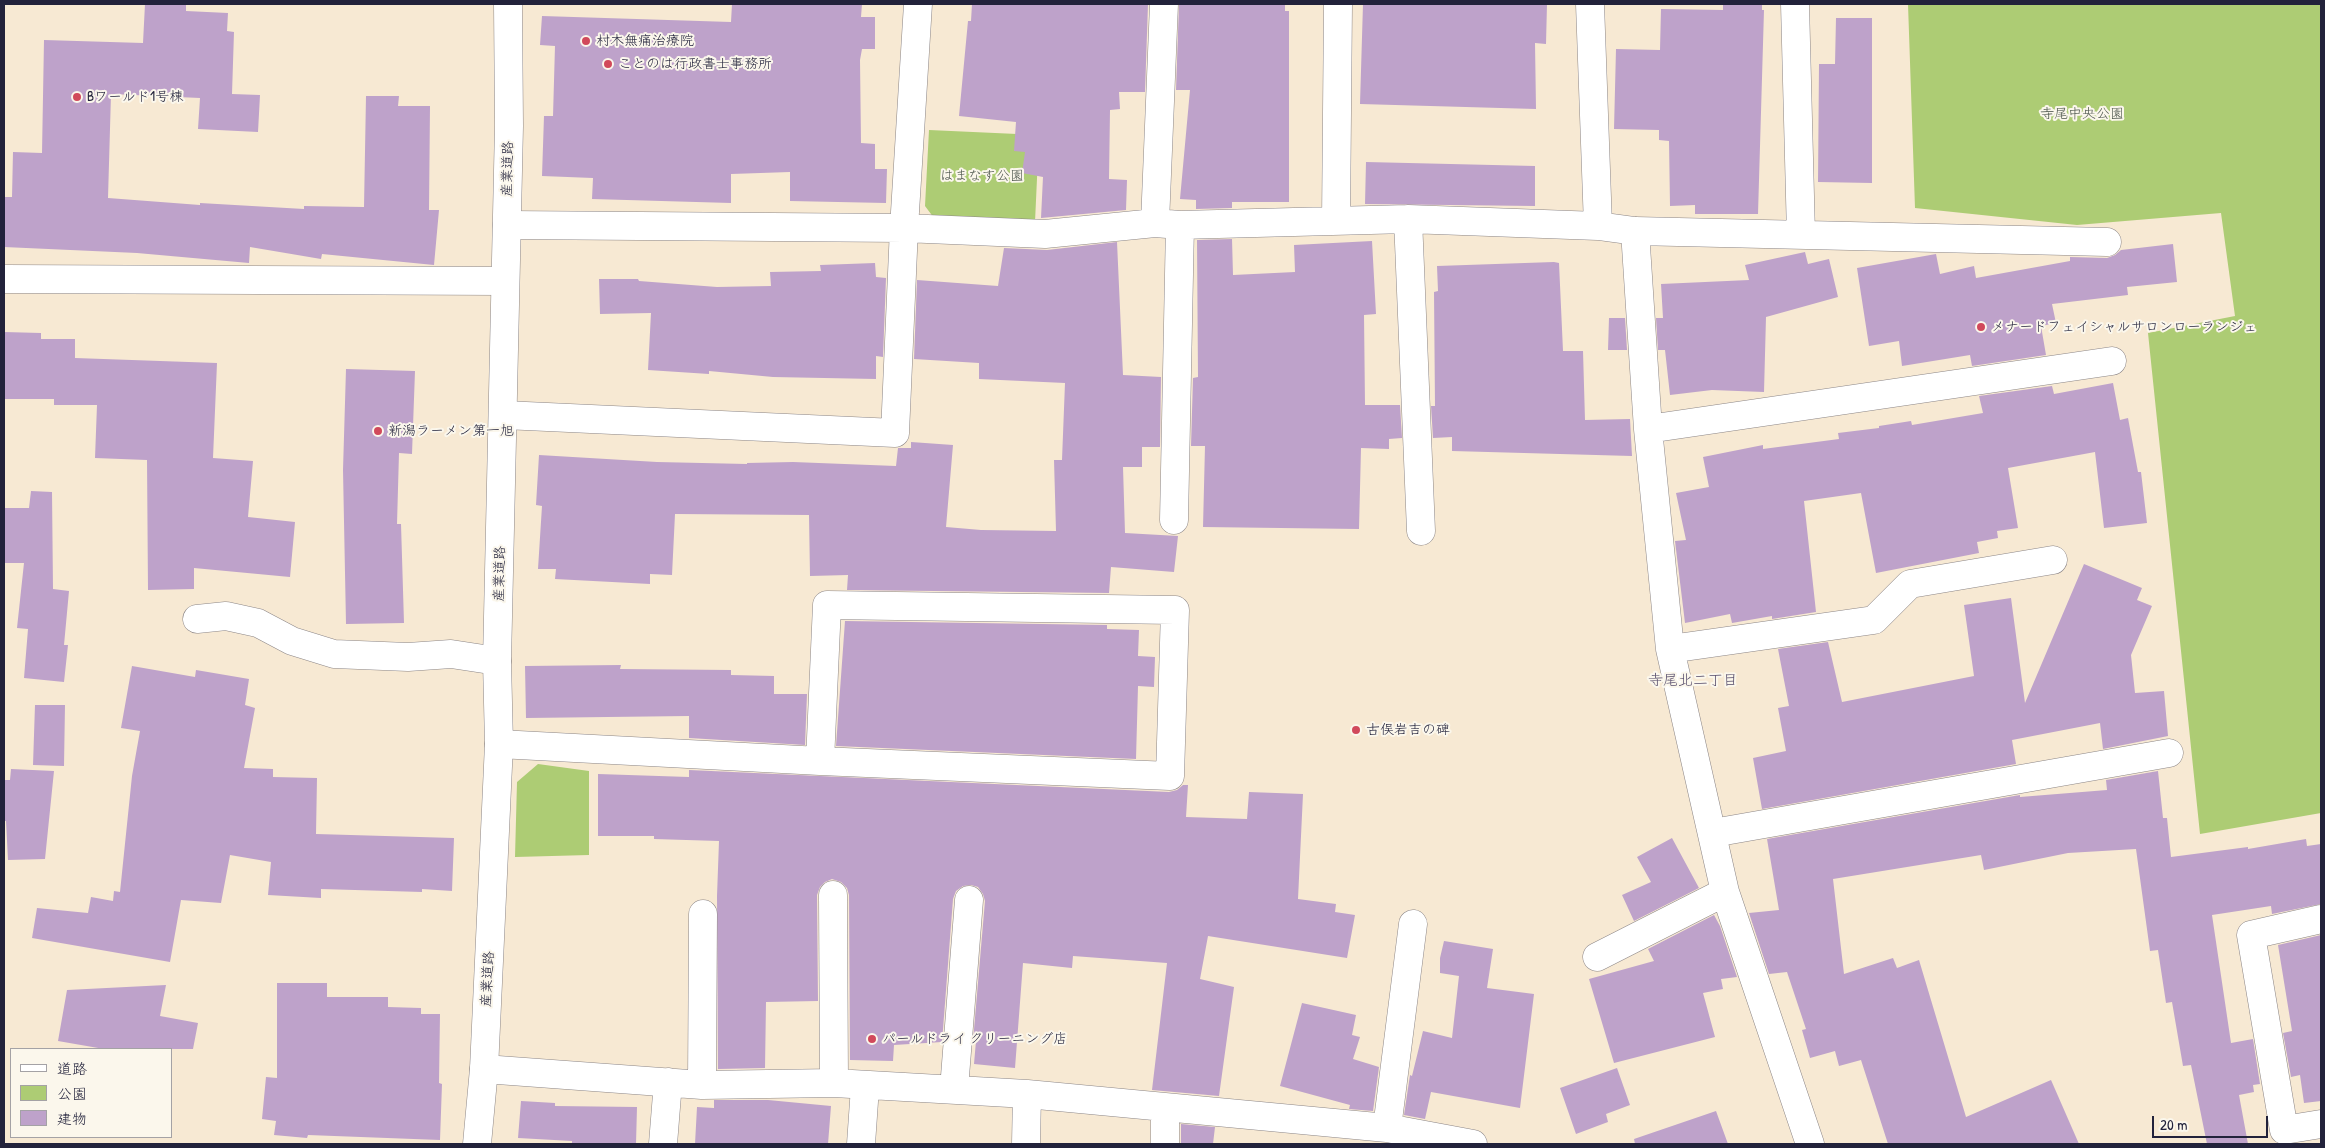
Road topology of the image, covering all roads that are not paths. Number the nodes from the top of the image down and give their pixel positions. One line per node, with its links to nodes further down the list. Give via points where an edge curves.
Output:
1 (508, 4): 10 (street, 産業道路)
2 (918, 4): 12 (street)
3 (1164, 4): 9 (street)
4 (1338, 4): 8 (street)
5 (1590, 4): 11 (street)
6 (1795, 4): 14 (street)
7 (1408, 219): 8 (street); 11 (street); 22 (street)
8 (1336, 221): 9 (street)
9 (1167, 224): 12 (street, via 1045,234); 21 (street)
10 (507, 225): 12 (street); 17 (street, 産業道路)
11 (1598, 226): 13 (street)
12 (904, 228): 19 (street, via 895,433)
13 (1635, 231): 14 (street); 20 (street)
14 (1801, 235): 15 (street)
15 (2107, 242)
16 (4, 279): 17 (street)
17 (505, 281): 19 (street, 産業道路)
18 (2112, 361): 20 (street)
19 (504, 415): 26 (street, 産業道路)
20 (1648, 429): 25 (street)
21 (1174, 520)
22 (1421, 531)
23 (2052, 560): 25 (street, via 1910,584 1874,620)
24 (197, 619): 26 (street, via 226,616 258,623 292,641 334,654 408,657 451,654)
25 (1670, 649): 30 (street)
26 (497, 661): 27 (street, 産業道路)
27 (499, 744): 29 (street); 38 (street, 産業道路)
28 (2169, 753): 30 (street)
29 (820, 761): 29 (street, via 1170,776 1175,610 827,605)
30 (1712, 833): 31 (street)
31 (1725, 892): 37 (street); 54 (street)
32 (833, 895): 40 (street)
33 (969, 900): 43 (street)
34 (703, 914): 41 (street)
35 (2321, 919): 46 (street, via 2251,935 2284,1130)
36 (1413, 924): 47 (street)
37 (1596, 957)
38 (484, 1069): 39 (street); 48 (street, 産業道路)
39 (668, 1082): 41 (street); 49 (street)
40 (834, 1083): 41 (street); 42 (street)
41 (702, 1085)
42 (865, 1087): 43 (street); 50 (street)
43 (954, 1088): 44 (street)
44 (1027, 1094): 45 (street); 51 (street)
45 (1165, 1107): 47 (street); 52 (street)
46 (2321, 1124)
47 (1387, 1128): 53 (street)
48 (477, 1144)
49 (663, 1144)
50 (862, 1144)
51 (1026, 1144)
52 (1165, 1144)
53 (1473, 1144)
54 (1810, 1144)

